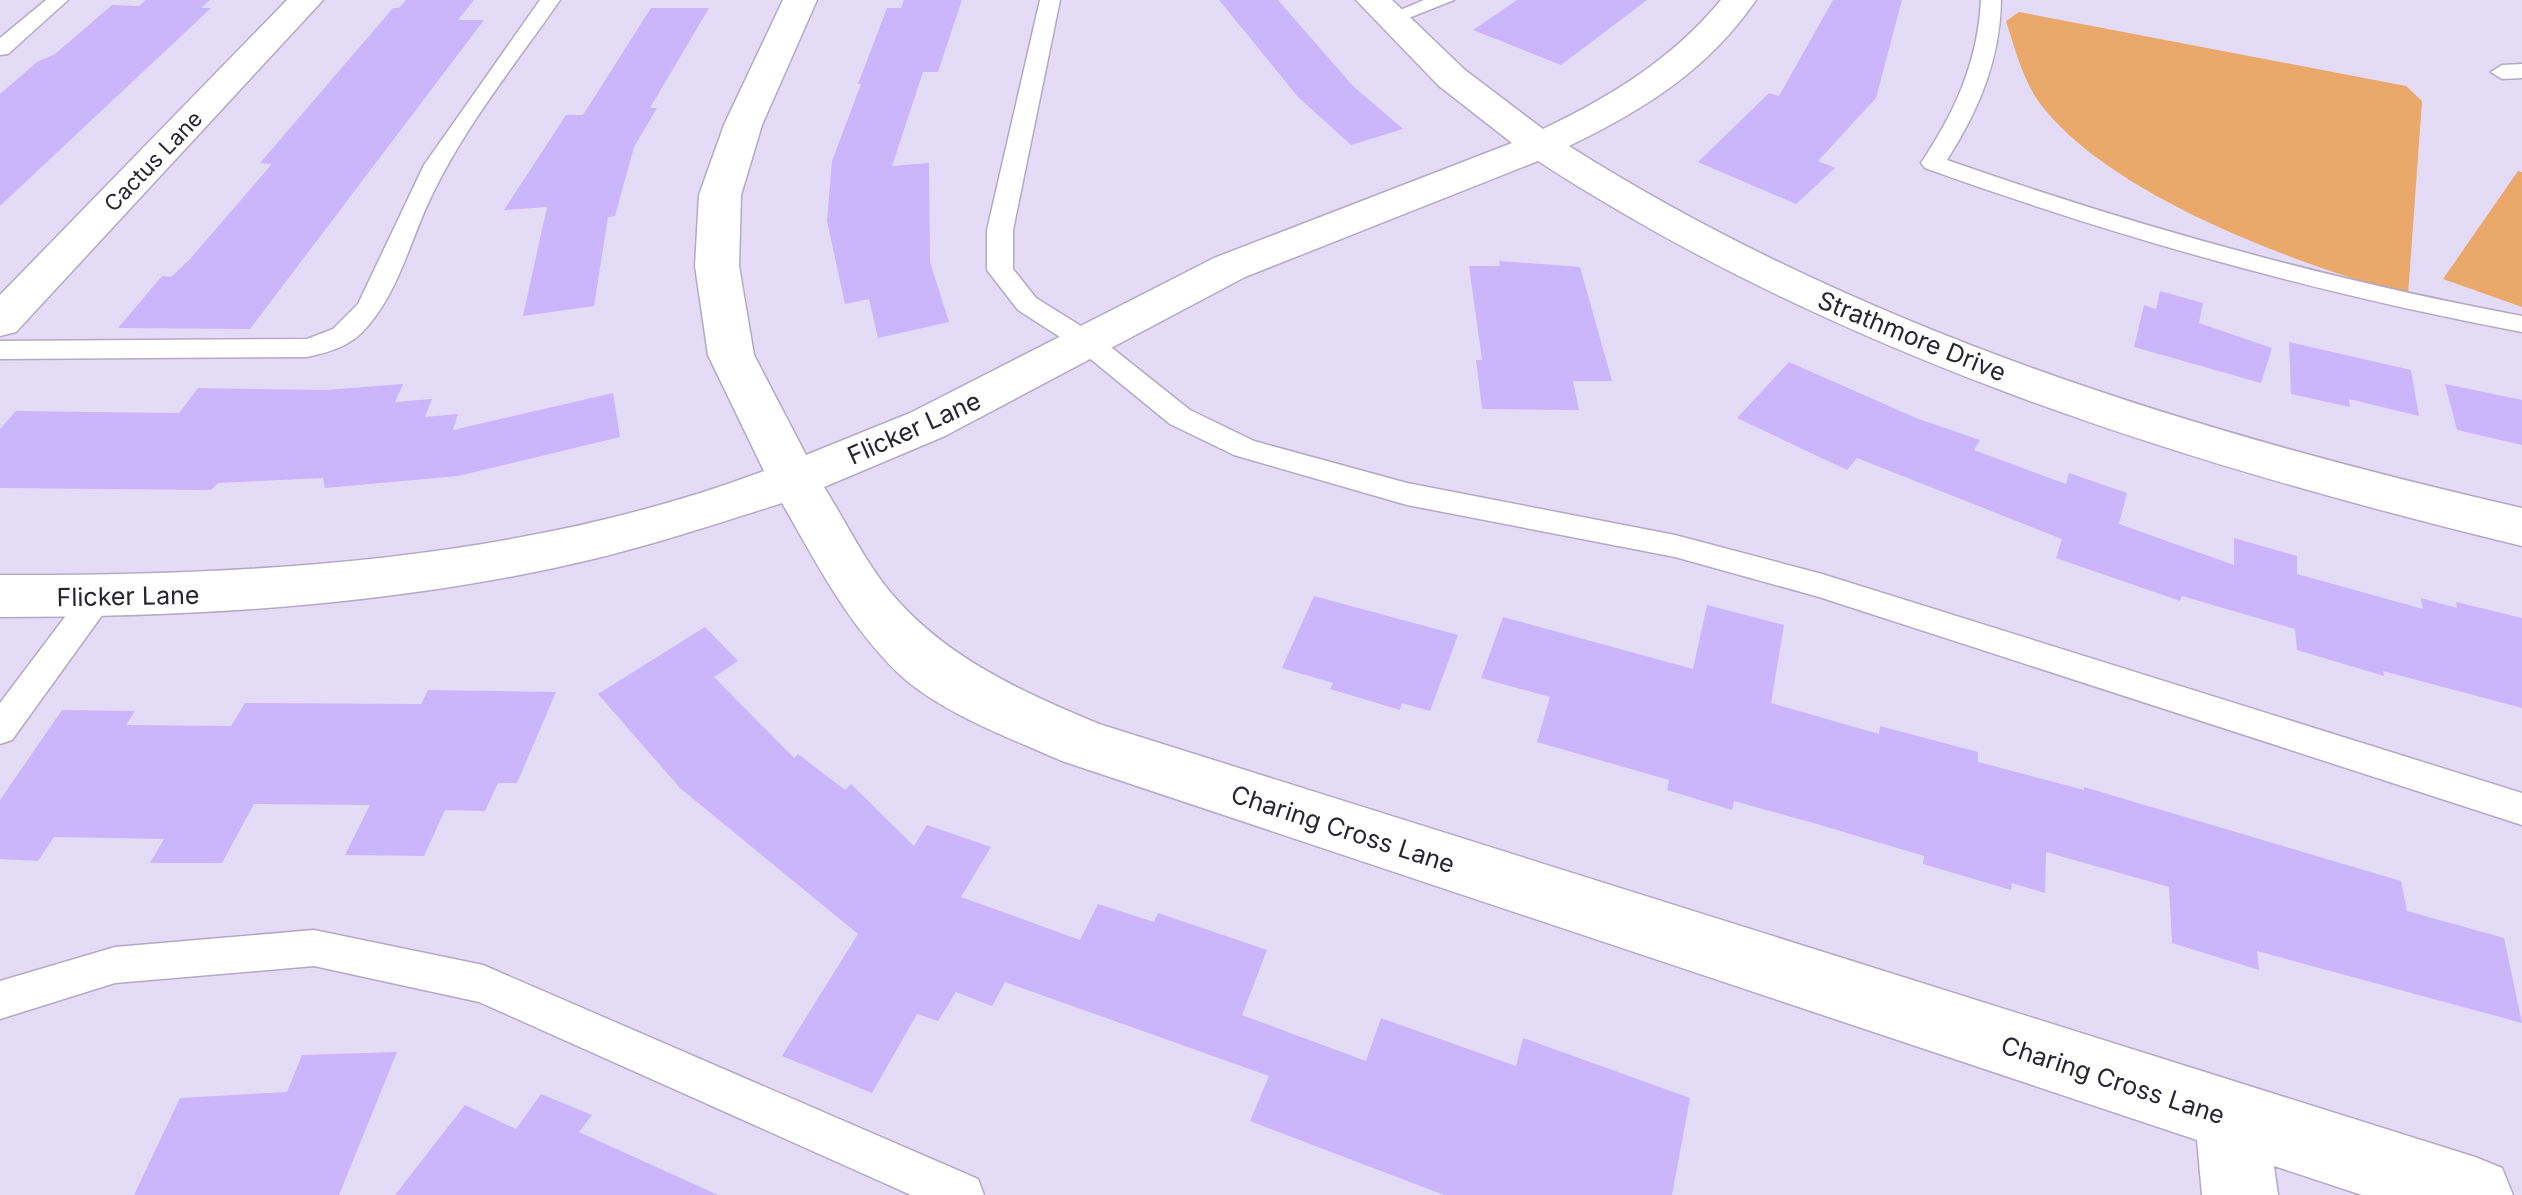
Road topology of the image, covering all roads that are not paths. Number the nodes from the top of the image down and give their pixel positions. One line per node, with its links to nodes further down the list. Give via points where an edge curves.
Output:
1 (58, 0): 10 (lane)
2 (306, 0): 12 (street, Cactus Lane)
3 (550, 0): 15 (lane, via 447,144 386,276 342,339 308,348)
4 (800, 0): 16 (street, Charing Cross Lane, via 743,125 720,195 716,266 731,355)
5 (1050, 0): 14 (lane, via 1000,230 1000,270 1027,304)
6 (1444, 0): 9 (lane)
7 (1738, 0): 11 (street, Flicker Lane, via 1718,32 1670,74)
8 (1991, 0): 13 (lane, via 1980,78 1933,163 2242,264)
9 (1381, 10): 11 (street, Strathmore Drive, via 1452,77)
10 (0, 49)
11 (1540, 145): 14 (street, Flicker Lane, via 1276,247); 17 (street, Strathmore Drive, via 1666,222 1955,356 2107,413 2296,470)
12 (0, 322)
13 (2522, 324)
14 (1087, 342): 16 (street, Flicker Lane, via 875,448); 21 (lane, via 1180,416 1244,448 1407,494 1675,546 1822,586)
15 (0, 350)
16 (793, 479): 19 (street, Flicker Lane, via 681,516 509,559 353,584); 23 (street, Charing Cross Lane, via 870,606 922,660 990,703 1083,744)
17 (2522, 526)
18 (0, 596): 19 (street, Flicker Lane)
19 (97, 598): 20 (lane)
20 (0, 730)
21 (2522, 810)
22 (0, 1000): 24 (lane, via 115,965 314,948 483,984)
23 (2232, 1119): 25 (street); 26 (street, Charing Cross Lane)
24 (962, 1195)
25 (2240, 1195)
26 (2474, 1195)

